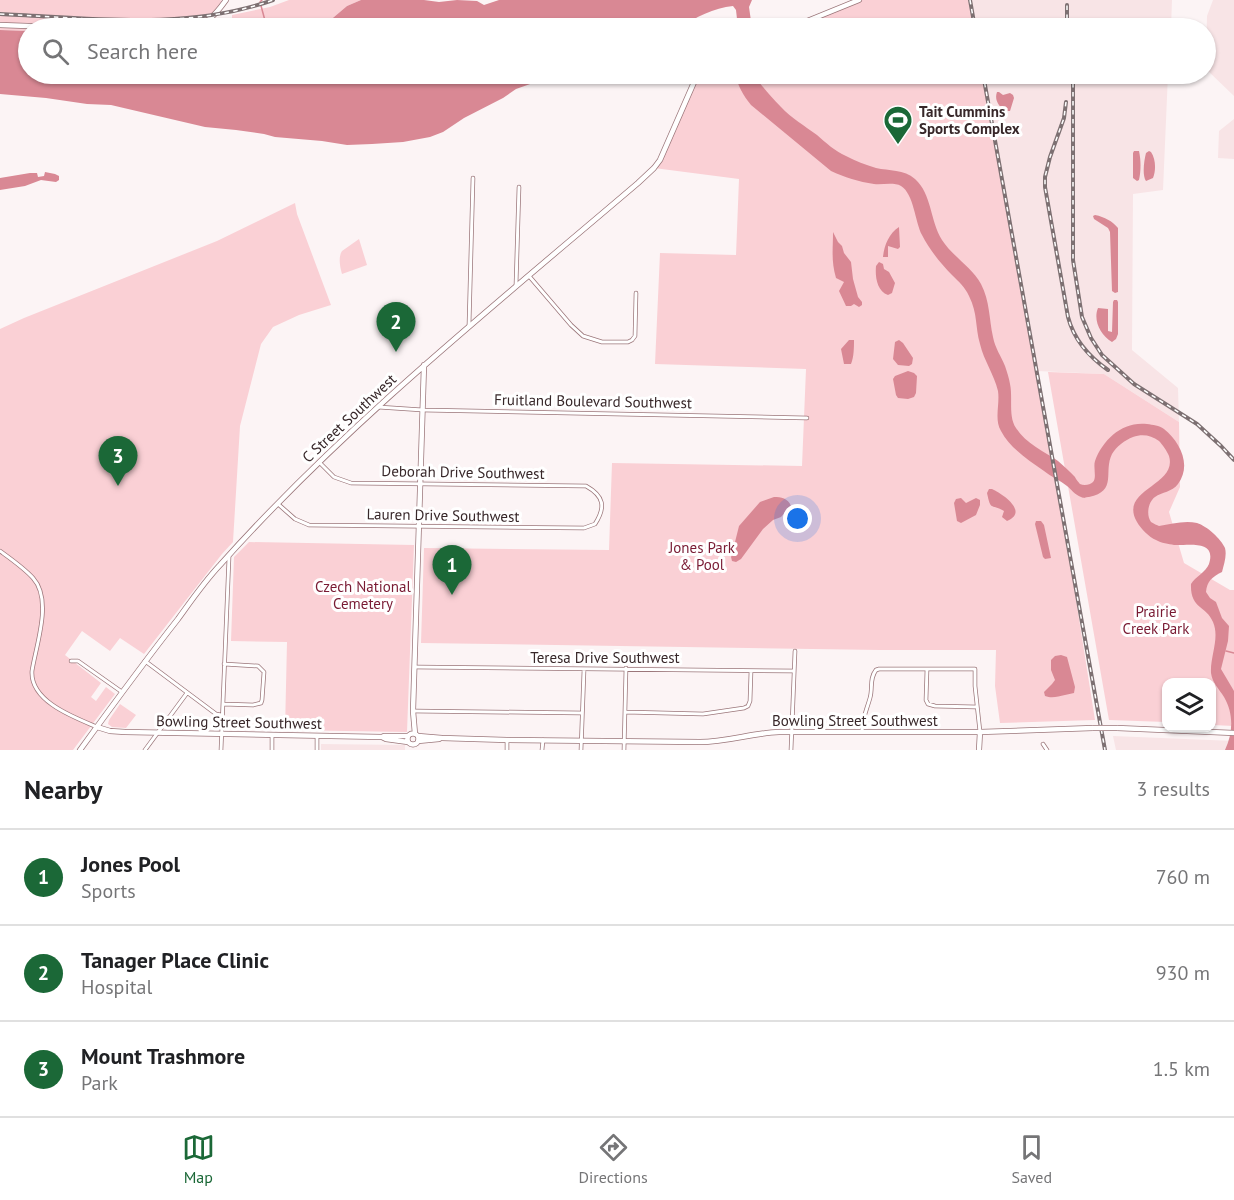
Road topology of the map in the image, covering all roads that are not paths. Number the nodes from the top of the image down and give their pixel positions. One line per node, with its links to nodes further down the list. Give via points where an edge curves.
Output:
1 (226, 0): 3 (main road)
2 (859, 0): 4 (main road)
3 (211, 18)
4 (815, 18)
5 (0, 26): 6 (main road)
6 (18, 26)
7 (693, 84): 10 (main road, C Street Southwest, via 654,168)
8 (473, 178): 13 (street)
9 (519, 187): 11 (street)
10 (529, 276): 11 (main road, C Street Southwest); 12 (street, via 577,332 602,342 628,342 635,336)
11 (516, 287): 13 (main road, C Street Southwest)
12 (636, 293)
13 (469, 327): 14 (main road, C Street Southwest)
14 (424, 365): 15 (main road, C Street Southwest); 16 (main road)
15 (378, 407): 16 (street, Fruitland Boulevard Southwest); 18 (main road, C Street Southwest)
16 (423, 410): 17 (street, Fruitland Boulevard Southwest); 19 (main road)
17 (807, 417)
18 (319, 462): 19 (street, Deborah Drive Southwest, via 347,482); 20 (main road, C Street Southwest)
19 (420, 484): 21 (street, Deborah Drive Southwest, via 586,486 599,496); 22 (main road)
20 (278, 504): 22 (street, Lauren Drive Southwest, via 309,525); 24 (main road, C Street Southwest)
21 (602, 507): 22 (street, Lauren Drive Southwest, via 595,524 584,528)
22 (419, 527): 29 (main road)
23 (0, 551): 43 (street, via 35,579 41,591 43,612 32,671 35,687 64,712)
24 (229, 555): 27 (main road, C Street Southwest); 28 (street)
25 (795, 651): 34 (street)
26 (71, 661): 35 (street, via 78,661)
27 (145, 661): 35 (main road, C Street Southwest); 36 (street)
28 (224, 664): 37 (street); 37 (street, via 258,666 264,672 261,703)
29 (415, 667): 32 (street, Teresa Drive Southwest); 39 (main road)
30 (626, 668): 32 (street, Teresa Drive Southwest); 33 (street, Teresa Drive Southwest); 40 (street)
31 (927, 669): 38 (street, via 928,704); 38 (street, via 975,669); 45 (street, via 876,670 871,678)
32 (584, 670): 41 (street)
33 (751, 670): 34 (street, Teresa Drive Southwest); 40 (street, via 750,701 744,708 703,714)
34 (794, 671): 44 (street)
35 (122, 693): 43 (main road, C Street Southwest)
36 (187, 693): 42 (street); 47 (street)
37 (223, 704): 42 (street)
38 (977, 707): 46 (street)
39 (413, 711): 41 (street); 54 (main road)
40 (625, 712): 56 (street)
41 (582, 714): 55 (street)
42 (222, 715): 49 (street)
43 (97, 727): 47 (main road, Bowling Street Southwest, via 115,732); 58 (main road, C Street Southwest)
44 (792, 732): 45 (main road, Bowling Street Southwest); 56 (main road, Bowling Street Southwest, via 705,742); 67 (street)
45 (862, 732): 46 (main road, Bowling Street Southwest)
46 (980, 732): 48 (main road, Bowling Street Southwest, bridge, via 1117,728); 68 (main road)
47 (157, 733): 49 (main road, Bowling Street Southwest); 59 (street)
48 (1234, 733)
49 (222, 734): 50 (main road, Bowling Street Southwest); 60 (street)
50 (272, 735): 51 (main road, Bowling Street Southwest); 61 (street)
51 (317, 736): 54 (main road, Bowling Street Southwest); 62 (street)
52 (507, 740): 53 (main road, Bowling Street Southwest); 54 (main road, Bowling Street Southwest); 63 (street)
53 (543, 740): 55 (main road, Bowling Street Southwest); 64 (street)
54 (413, 741)
55 (581, 741): 56 (main road, Bowling Street Southwest); 65 (street)
56 (624, 741): 66 (street)
57 (1043, 744): 69 (street)
58 (80, 750)
59 (144, 750)
60 (222, 750)
61 (272, 750)
62 (317, 750)
63 (507, 750)
64 (542, 750)
65 (581, 750)
66 (624, 750)
67 (791, 750)
68 (979, 750)
69 (1047, 750)

